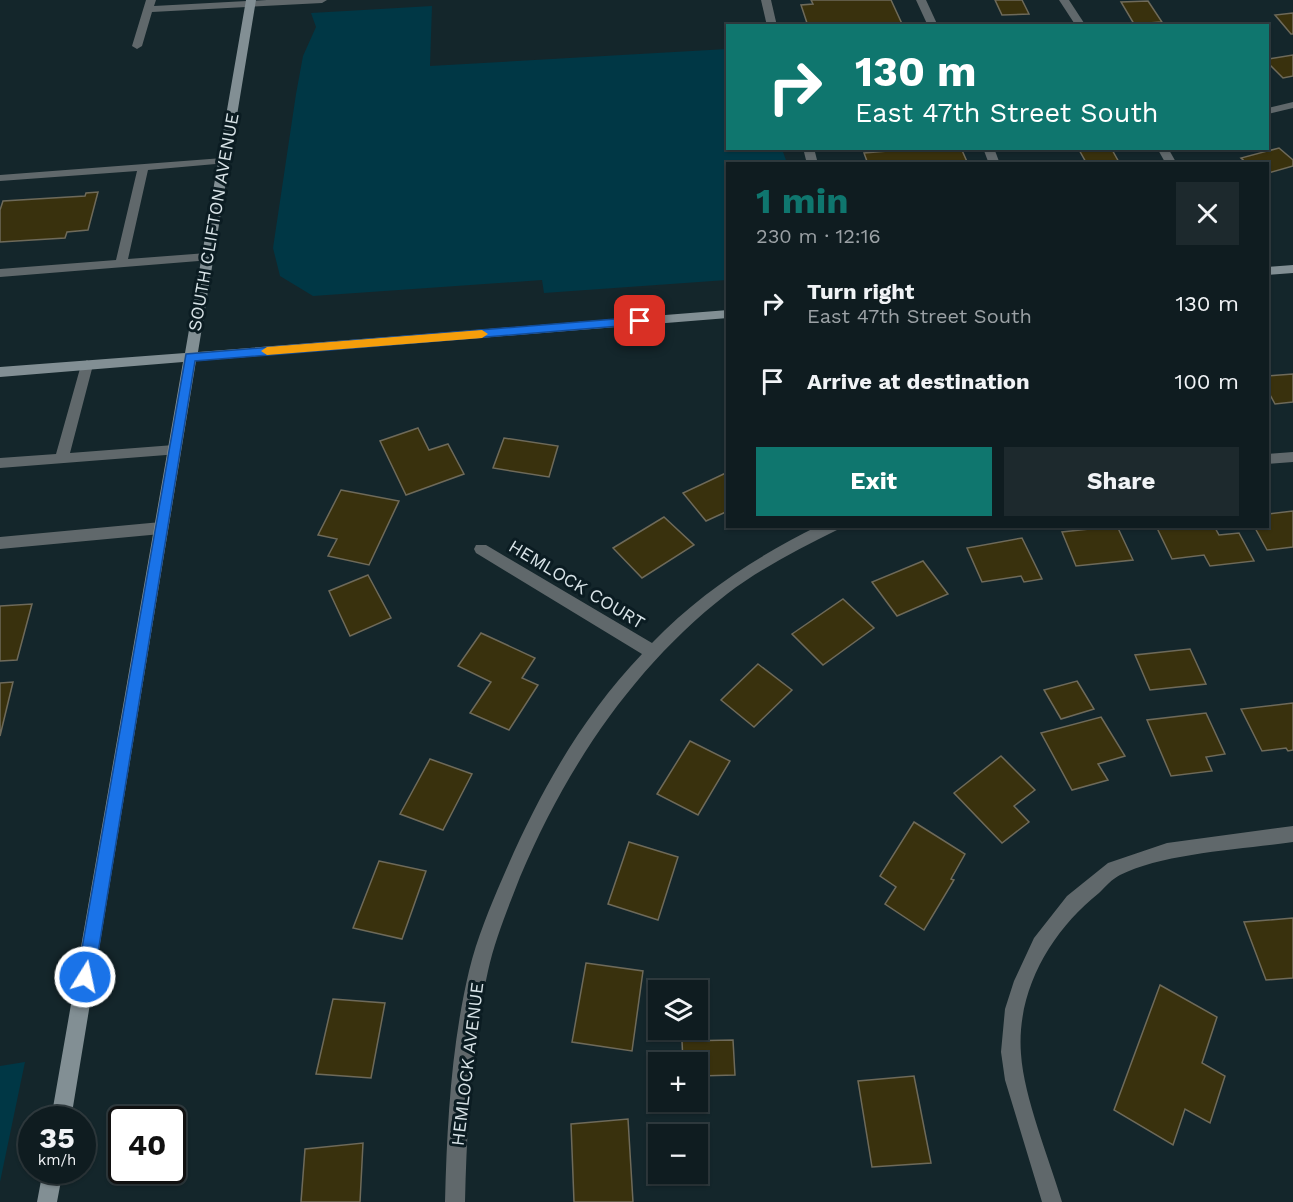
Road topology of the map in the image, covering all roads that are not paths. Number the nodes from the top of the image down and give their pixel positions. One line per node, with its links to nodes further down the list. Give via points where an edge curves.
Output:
1 (322, 0): 5 (street)
2 (766, 0): 7 (street)
3 (921, 0): 8 (street)
4 (1064, 0): 9 (street)
5 (250, 2): 6 (street); 13 (street, SOUTH CLIFTON AVENUE)
6 (149, 5): 10 (street)
7 (772, 24)
8 (932, 24)
9 (1080, 24)
10 (137, 46)
11 (1293, 105): 12 (street)
12 (1269, 111)
13 (223, 161): 14 (street); 16 (street, SOUTH CLIFTON AVENUE)
14 (143, 168): 15 (street); 17 (street)
15 (0, 178)
16 (207, 257): 17 (street); 22 (street, SOUTH CLIFTON AVENUE)
17 (121, 264): 20 (street)
18 (1293, 269): 19 (street)
19 (1269, 271)
20 (0, 273)
21 (726, 314): 22 (street)
22 (190, 357): 23 (street); 25 (street, SOUTH CLIFTON AVENUE)
23 (87, 365): 24 (street); 27 (street)
24 (0, 372)
25 (174, 450): 27 (street); 30 (street, SOUTH CLIFTON AVENUE)
26 (1293, 457): 28 (street)
27 (62, 458): 29 (street)
28 (1269, 459)
29 (0, 462)
30 (161, 528): 32 (street); 36 (street, SOUTH CLIFTON AVENUE)
31 (828, 528): 34 (street, HEMLOCK AVENUE, via 753,569)
32 (0, 543)
33 (481, 549): 34 (street, HEMLOCK COURT)
34 (653, 651): 39 (street, HEMLOCK AVENUE, via 565,765 521,850 496,914 478,972 467,1035)
35 (1293, 834): 40 (street, via 1167,850 1114,869 1073,902 1040,944 1014,1009 1011,1052 1015,1080)
36 (63, 1106)
37 (50, 1184): 38 (street)
38 (47, 1202)
39 (455, 1202)
40 (1052, 1202)

